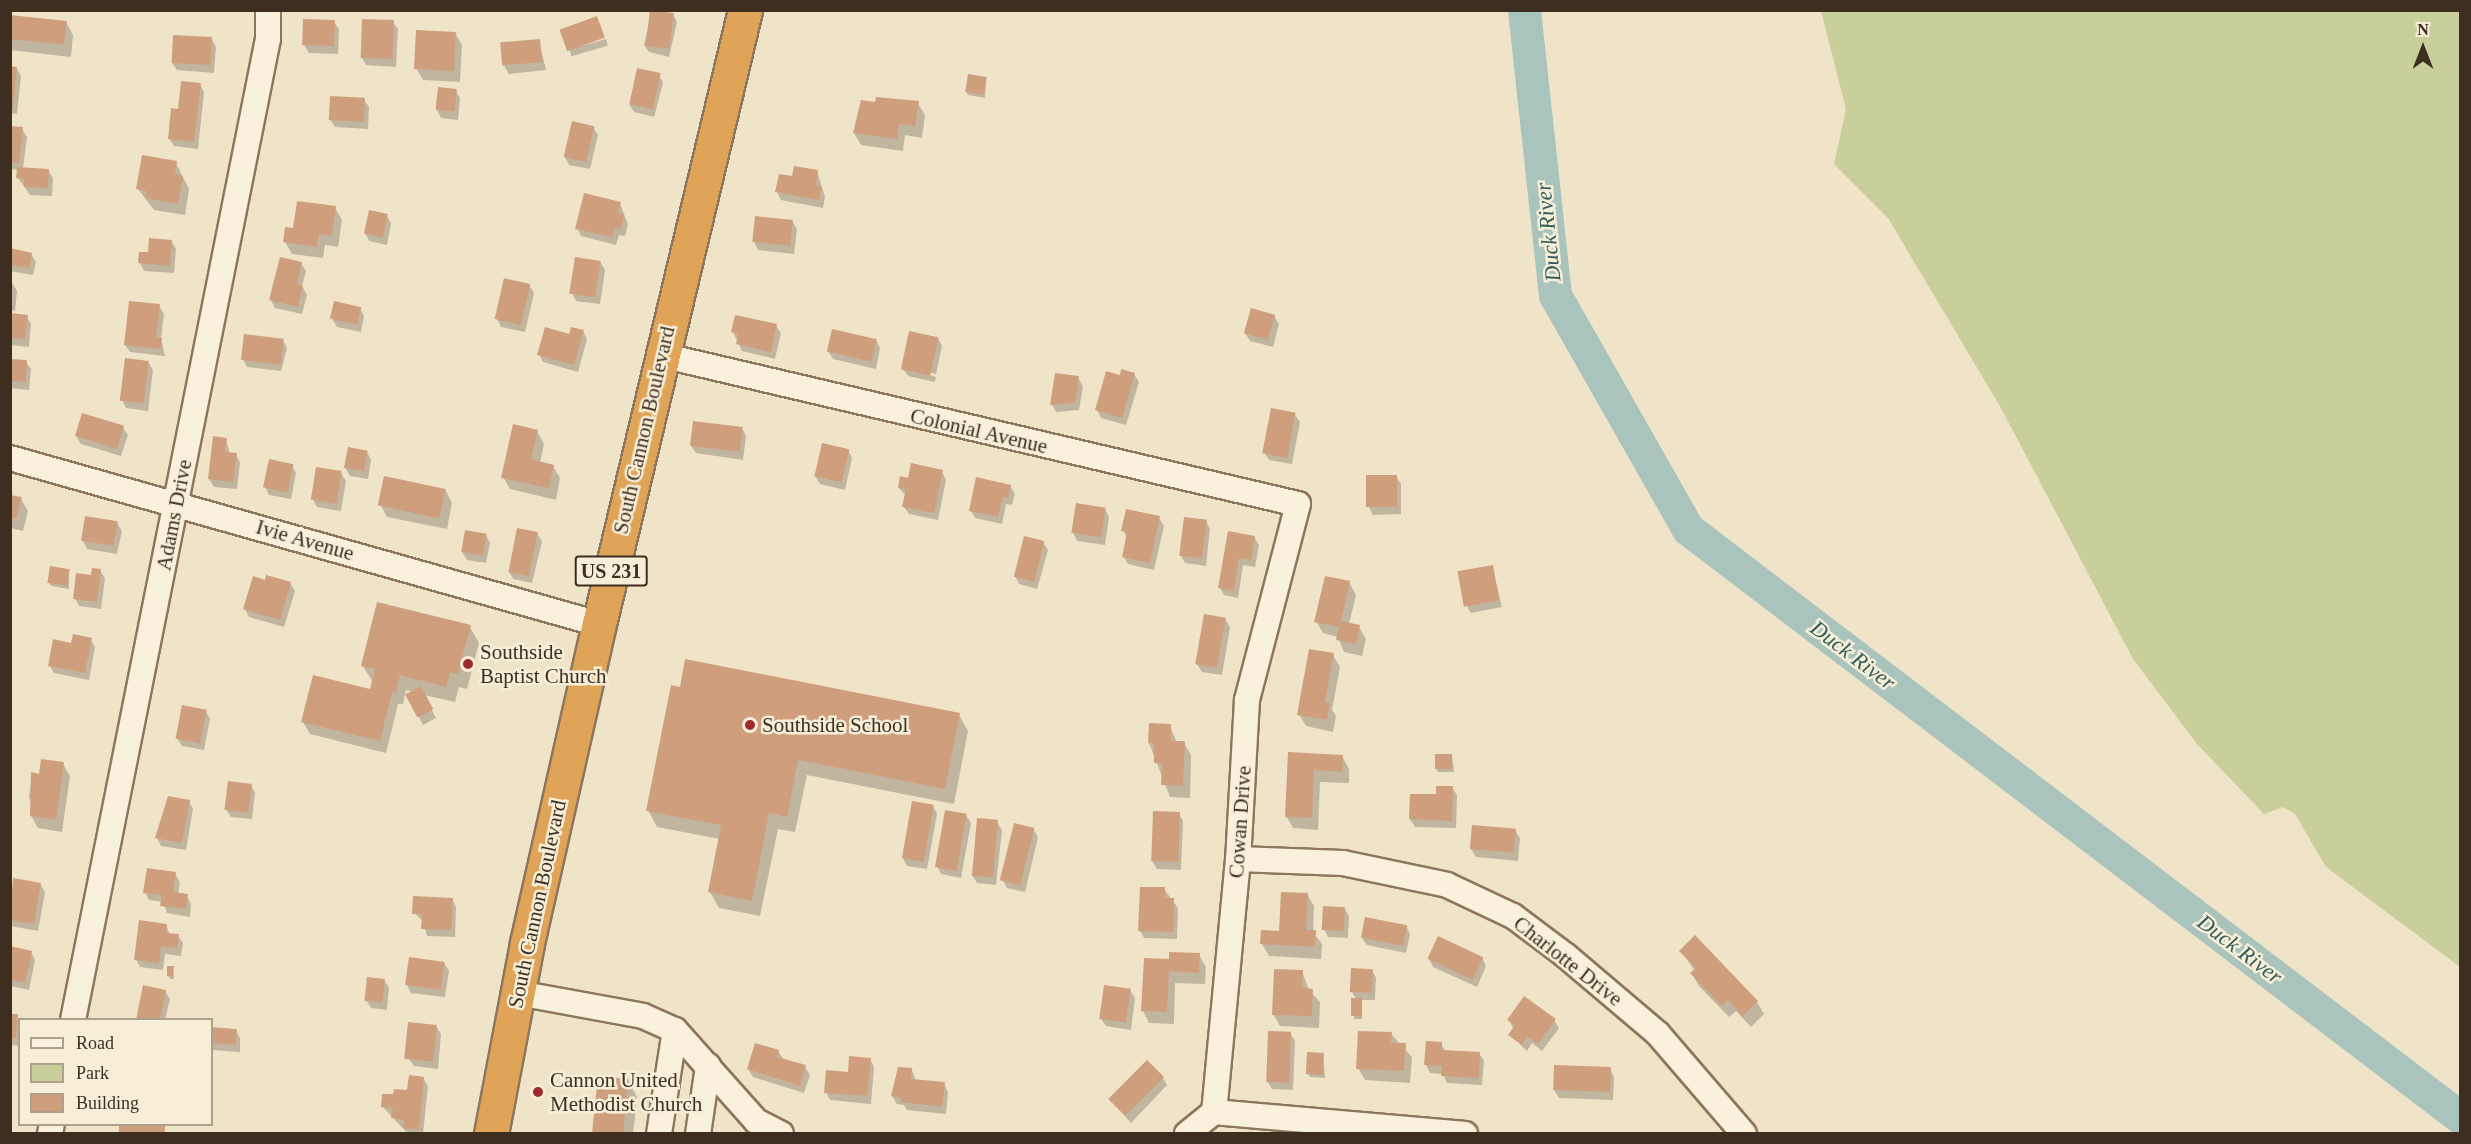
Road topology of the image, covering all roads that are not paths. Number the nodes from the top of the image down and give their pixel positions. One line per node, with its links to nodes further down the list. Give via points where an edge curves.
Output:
1 (268, 10): 5 (street, Adams Drive, via 268,39)
2 (745, 10): 3 (highway, South Cannon Boulevard / US 231)
3 (661, 355): 6 (street, Colonial Avenue); 7 (highway, South Cannon Boulevard / US 231)
4 (10, 458): 5 (street, Ivie Avenue)
5 (177, 502): 7 (street, Ivie Avenue); 10 (street, Adams Drive)
6 (1298, 504): 8 (street, Cowan Drive, via 1247,700)
7 (599, 624): 9 (highway, South Cannon Boulevard / US 231)
8 (1238, 859): 13 (street, Cowan Drive); 20 (street, Charlotte Drive, via 1343,863 1447,885 1514,916 1658,1034)
9 (518, 993): 11 (street, via 643,1016); 14 (highway, South Cannon Boulevard / US 231)
10 (73, 1018)
11 (675, 1030): 12 (street); 15 (street)
12 (708, 1066): 16 (street); 17 (street, via 756,1121)
13 (1214, 1112): 18 (street); 19 (street)
14 (491, 1134)
15 (659, 1134)
16 (698, 1134)
17 (781, 1134)
18 (1187, 1134)
19 (1465, 1134)
20 (1744, 1134)

